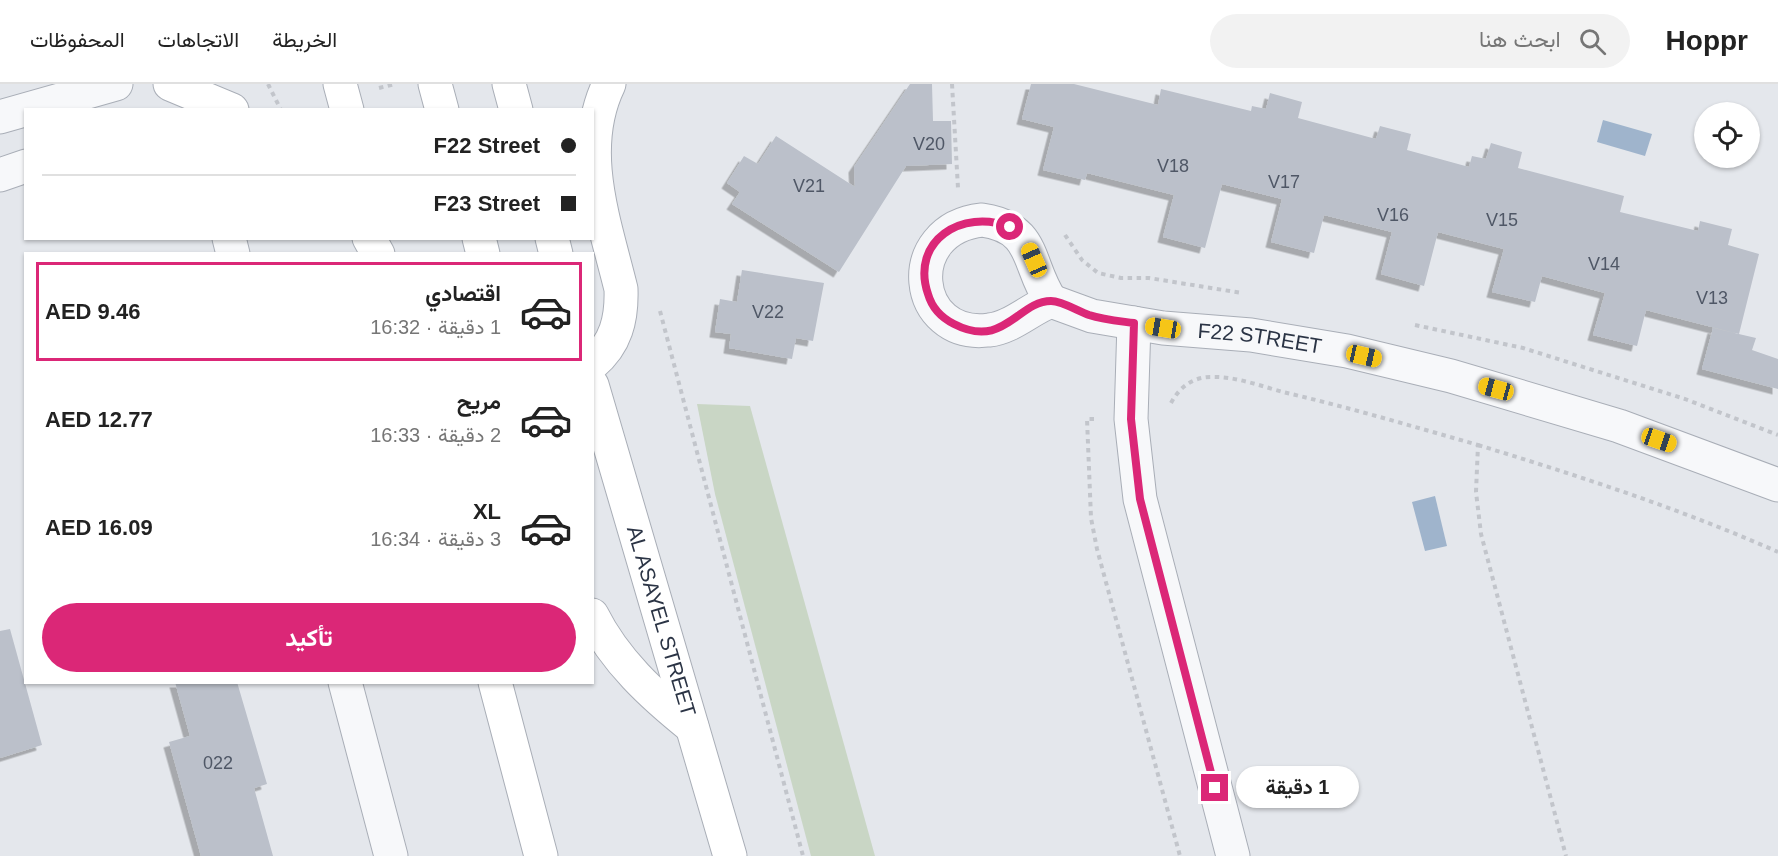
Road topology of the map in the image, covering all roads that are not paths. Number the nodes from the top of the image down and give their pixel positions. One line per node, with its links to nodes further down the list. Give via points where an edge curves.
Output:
1 (116, 84): 7 (street)
2 (170, 84): 8 (main road)
3 (340, 84): 9 (main road)
4 (435, 84): 10 (main road)
5 (509, 84): 11 (main road)
6 (609, 84): 15 (main road)
7 (32, 108)
8 (227, 108)
9 (346, 108)
10 (441, 108)
11 (515, 108)
12 (24, 110): 13 (street)
13 (0, 117)
14 (594, 138): 20 (main road, via 595,183 622,307 612,342)
15 (594, 138)
16 (24, 167): 17 (street)
17 (0, 175)
18 (1051, 301): 18 (street, via 992,330 976,332 947,320 928,295 925,279 932,248 952,227 966,221 996,222 1010,227 1029,247 1041,286); 19 (street, F22 STREET, via 1092,316)
19 (1134, 323): 22 (street, F22 STREET, via 1251,335 1347,351 1451,376 1619,426); 30 (street, via 1133,457 1149,541)
20 (594, 362)
21 (594, 392): 26 (main road, AL ASAYEL STREET)
22 (1777, 486)
23 (594, 618): 26 (main road, via 636,679)
24 (346, 684): 27 (street)
25 (496, 684): 28 (main road)
26 (692, 727): 29 (main road, AL ASAYEL STREET)
27 (391, 856)
28 (541, 856)
29 (730, 856)
30 (1233, 856)

